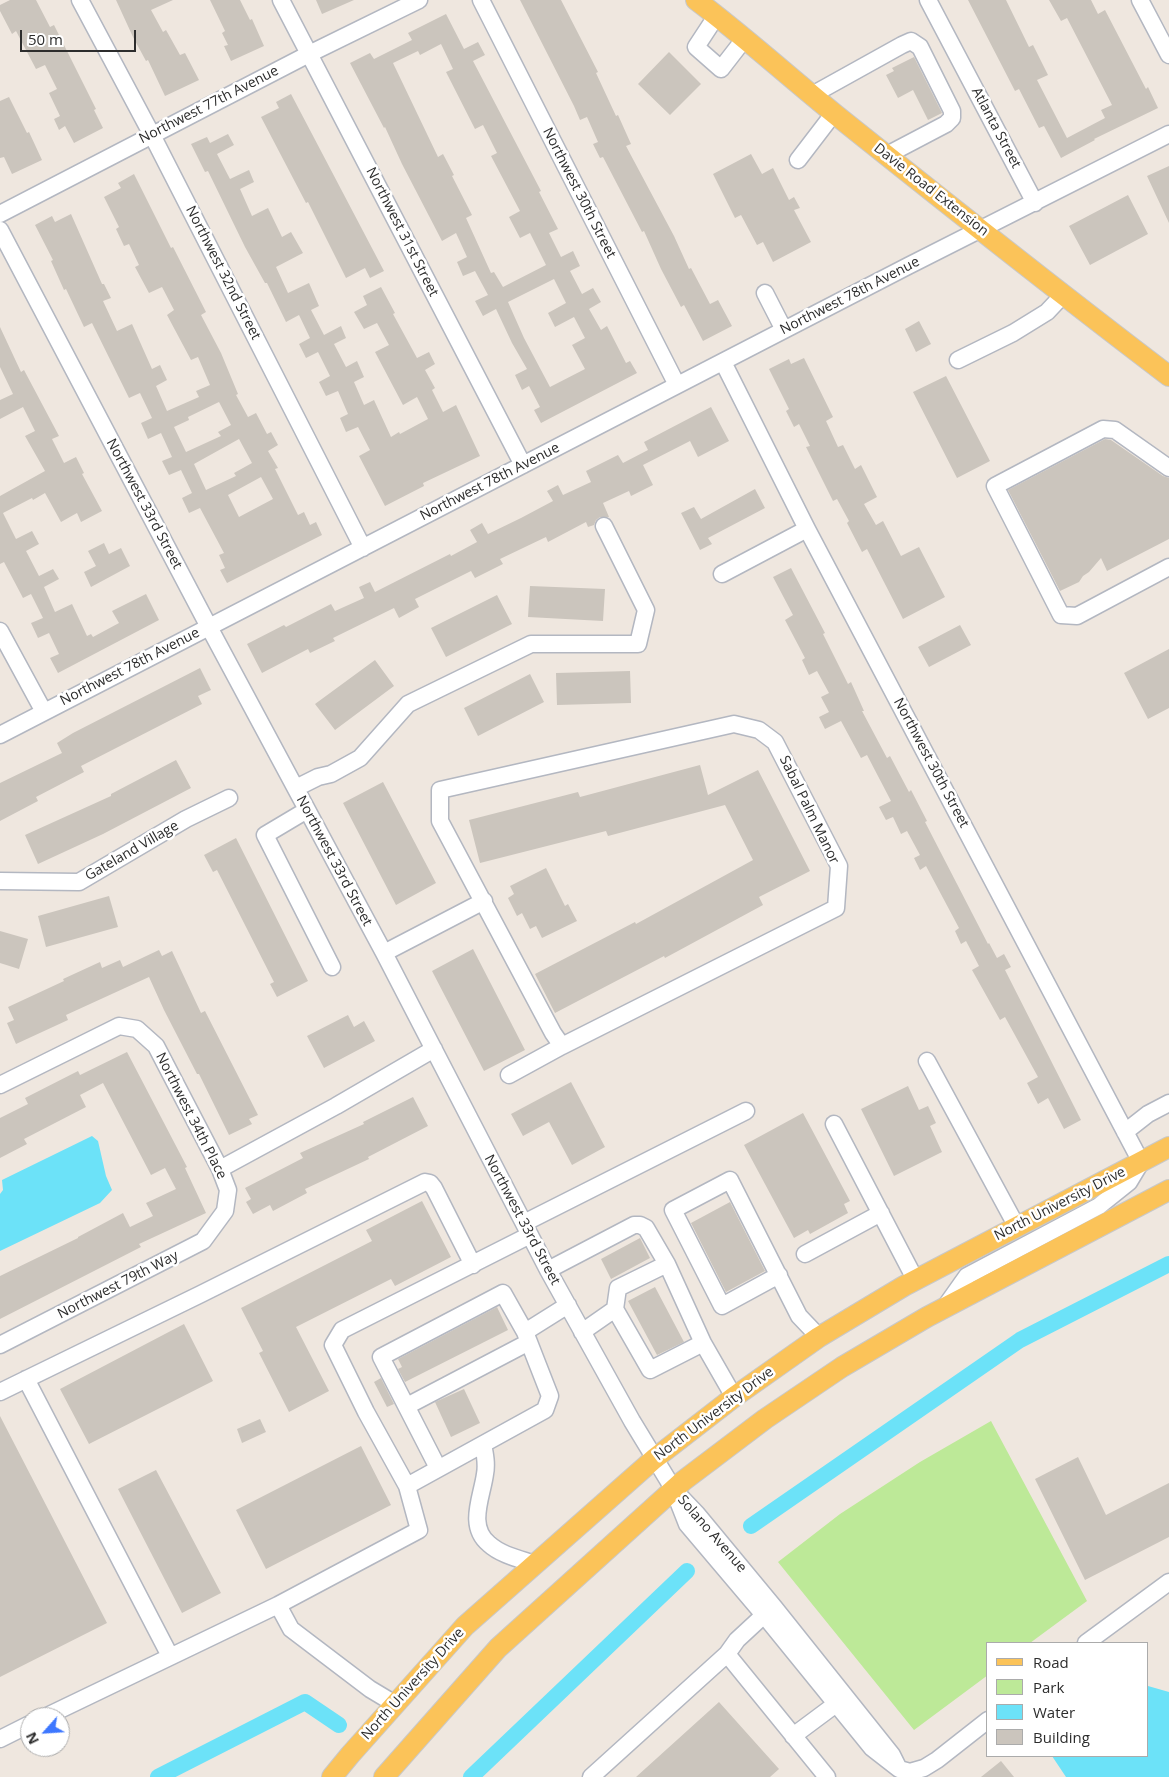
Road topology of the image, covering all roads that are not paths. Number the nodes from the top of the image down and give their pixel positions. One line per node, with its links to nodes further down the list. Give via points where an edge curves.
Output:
1 (80, 0): 15 (street, Northwest 32nd Street)
2 (281, 0): 10 (street, Northwest 31st Street)
3 (419, 0): 10 (street, Northwest 77th Avenue)
4 (481, 0): 28 (street, Northwest 30th Street)
5 (696, 0): 8 (main road, Davie Road Extension)
6 (928, 0): 18 (street, Atlanta Street)
7 (1140, 0): 11 (street)
8 (716, 15): 9 (main road, Davie Road Extension); 9 (street, via 696,47 721,68)
9 (745, 38): 12 (main road, Davie Road Extension)
10 (309, 54): 15 (street, Northwest 77th Avenue); 29 (street, Northwest 31st Street)
11 (1169, 55)
12 (812, 95): 13 (main road, Davie Road Extension); 16 (street, via 902,45 911,41 920,47 952,111 952,118)
13 (834, 113): 16 (main road, Davie Road Extension); 17 (street)
14 (1169, 134): 18 (street)
15 (152, 135): 19 (street, Northwest 77th Avenue); 33 (street, Northwest 32nd Street)
16 (887, 156): 21 (main road, Davie Road Extension)
17 (798, 160)
18 (1035, 203): 21 (street)
19 (0, 214)
20 (0, 230): 36 (street, Northwest 33rd Street)
21 (982, 230): 23 (main road, Davie Road Extension); 24 (street, Northwest 78th Avenue)
22 (765, 293): 24 (street)
23 (1063, 295): 25 (street, via 1047,312 1030,323); 27 (main road, Davie Road Extension)
24 (784, 330): 26 (street, Northwest 78th Avenue)
25 (958, 360)
26 (723, 362): 28 (street, Northwest 78th Avenue); 32 (street, Northwest 30th Street)
27 (1169, 376)
28 (677, 386): 29 (street, Northwest 78th Avenue)
29 (523, 465): 33 (street, Northwest 78th Avenue)
30 (1169, 468): 34 (street, via 1115,430 1103,429 995,486 1061,615 1077,616)
31 (604, 526): 40 (street, via 646,610 638,644 530,644 408,704 360,758)
32 (808, 529): 35 (street); 55 (street, Northwest 30th Street)
33 (364, 548): 36 (street, Northwest 78th Avenue)
34 (1169, 567)
35 (722, 574)
36 (209, 627): 38 (street, Northwest 78th Avenue); 40 (street, Northwest 33rd Street)
37 (0, 631): 38 (street)
38 (44, 712): 39 (street, Northwest 78th Avenue)
39 (0, 735)
40 (296, 788): 42 (street, Northwest 33rd Street)
41 (229, 798): 43 (street, Gateland Village, via 186,819 79,882)
42 (308, 810): 45 (street, Northwest 33rd Street); 46 (street, via 265,835)
43 (0, 881)
44 (484, 901): 45 (street); 47 (street, Sabal Palm Manor); 47 (street, Sabal Palm Manor, via 440,821 440,790 734,724 759,730 775,742 839,866 836,908)
45 (384, 954): 48 (street, Northwest 33rd Street)
46 (332, 967)
47 (562, 1046): 50 (street)
48 (434, 1050): 58 (street); 63 (street, Northwest 33rd Street)
49 (927, 1061): 62 (street)
50 (509, 1075)
51 (0, 1085): 58 (street, Northwest 34th Place, via 119,1026 137,1029 156,1046)
52 (1169, 1102): 55 (street)
53 (746, 1110): 63 (street)
54 (834, 1124): 61 (street)
55 (1125, 1132): 57 (street, Northwest 30th Street)
56 (1169, 1148): 57 (main road, North University Drive)
57 (1141, 1162): 62 (main road, North University Drive); 71 (street, via 1129,1182 1099,1206 967,1276)
58 (220, 1169): 60 (street, Northwest 34th Place, via 228,1190)
59 (1169, 1190): 71 (main road)
60 (226, 1211): 77 (street, Northwest 79th Way, via 203,1241)
61 (881, 1213): 64 (street); 69 (street)
62 (1017, 1227): 69 (main road, North University Drive)
63 (527, 1229): 66 (street); 67 (street, Northwest 33rd Street)
64 (805, 1254)
65 (666, 1264): 67 (street, via 646,1228 640,1224); 72 (street, via 618,1288); 76 (street)
66 (473, 1265): 78 (street, via 434,1188 425,1182); 85 (street, via 342,1330 333,1345)
67 (548, 1270): 70 (street, Northwest 33rd Street)
68 (779, 1275): 68 (street, via 730,1180 673,1210 722,1306); 75 (street, via 800,1316)
69 (916, 1279): 75 (main road, North University Drive)
70 (568, 1305): 73 (street, Northwest 33rd Street); 74 (street)
71 (944, 1308): 86 (main road, via 772,1414)
72 (615, 1309): 73 (street); 76 (street, via 650,1370)
73 (582, 1332): 83 (street, Northwest 33rd Street)
74 (527, 1337): 81 (street); 81 (street, via 503,1294 381,1357); 82 (street, via 550,1396 545,1410)
75 (819, 1337): 80 (main road, North University Drive)
76 (704, 1343): 80 (street)
77 (0, 1345)
78 (26, 1379): 79 (street); 93 (street)
79 (0, 1392)
80 (734, 1397): 83 (main road, North University Drive)
81 (406, 1406): 84 (street)
82 (483, 1444): 84 (street); 87 (street, via 486,1466 477,1520 483,1538 498,1550)
83 (654, 1459): 86 (street, Northwest 33rd Street); 87 (main road, North University Drive)
84 (438, 1468): 85 (street)
85 (408, 1486): 89 (street, via 419,1530)
86 (674, 1490): 90 (street, Solano Avenue, via 687,1524); 101 (street, Solano Avenue, via 781,1615); 103 (main road, via 498,1648)
87 (535, 1564): 94 (main road, North University Drive, via 465,1626)
88 (1169, 1582): 91 (street)
89 (278, 1605): 93 (street); 94 (street, via 291,1628 370,1689)
90 (764, 1615): 92 (street); 95 (street, Solano Avenue)
91 (1087, 1642)
92 (727, 1654): 99 (street); 104 (street)
93 (170, 1656): 96 (street)
94 (395, 1704): 102 (main road, North University Drive)
95 (836, 1704): 99 (street); 101 (street, Solano Avenue, via 872,1748)
96 (65, 1707)
97 (986, 1722): 101 (street, via 938,1760 924,1768)
98 (20, 1729): 100 (street)
99 (793, 1736): 105 (street)
100 (0, 1739)
101 (906, 1772)
102 (332, 1777)
103 (384, 1777)
104 (591, 1777)
105 (827, 1777)

